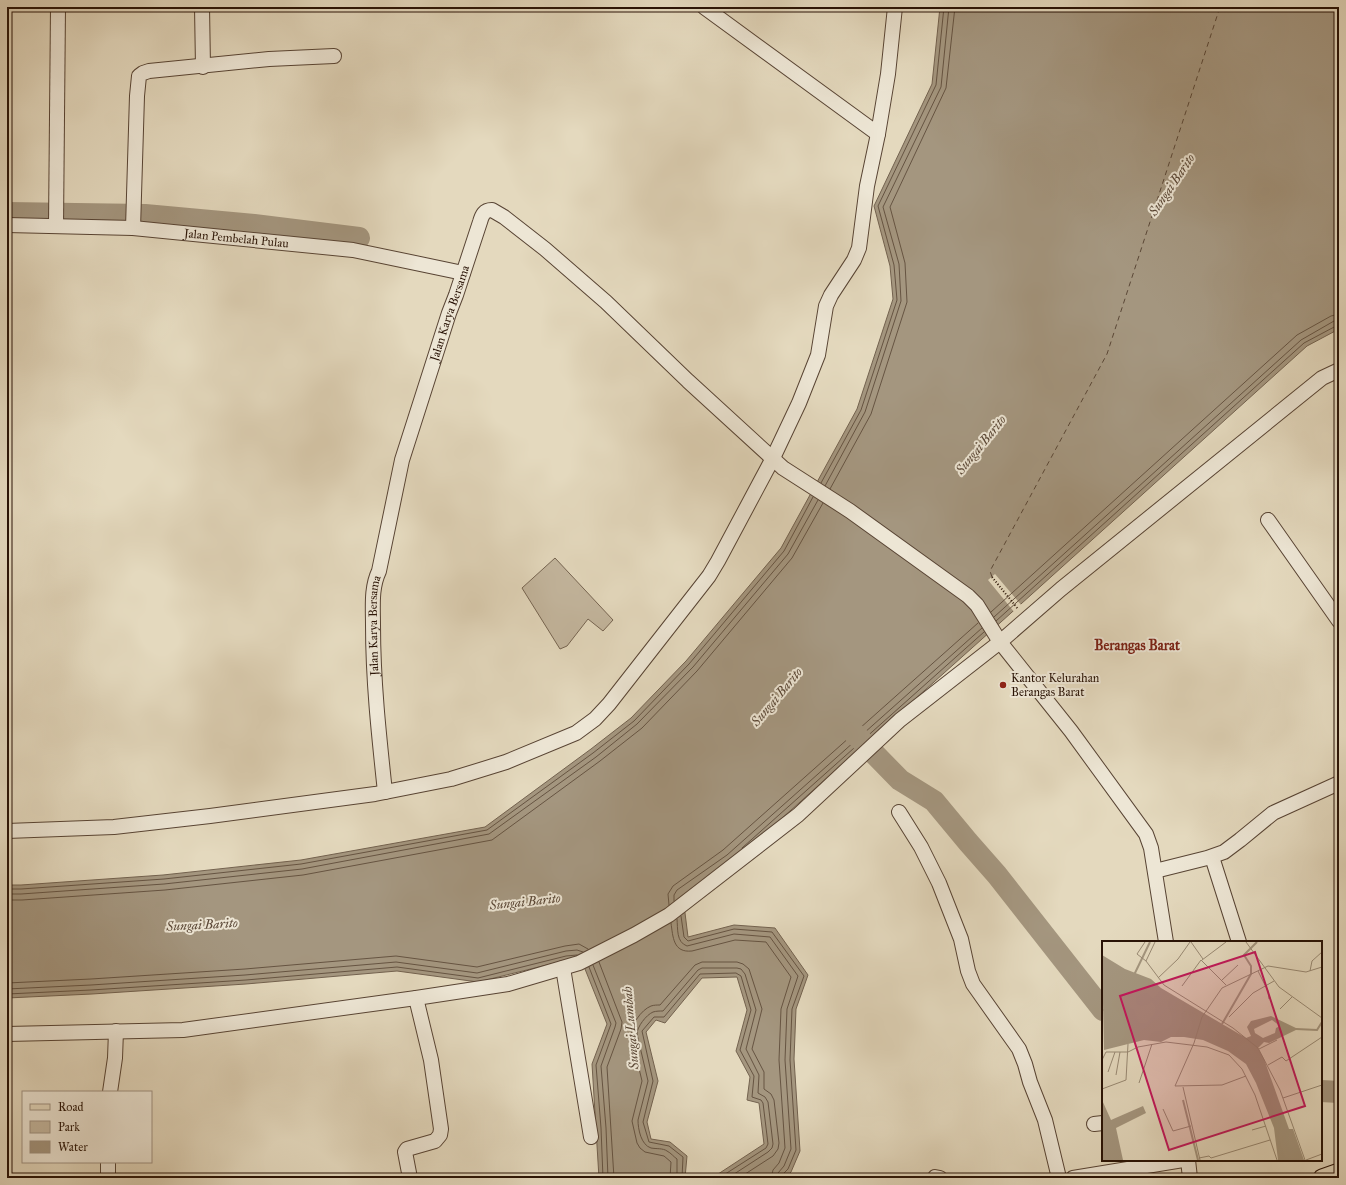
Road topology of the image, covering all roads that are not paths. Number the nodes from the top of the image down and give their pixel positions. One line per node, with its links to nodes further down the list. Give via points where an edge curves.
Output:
1 (58, 7): 8 (street)
2 (202, 7): 6 (street)
3 (704, 7): 7 (street)
4 (895, 7): 7 (street)
5 (334, 56): 6 (street)
6 (203, 66): 9 (street, via 149,72 139,76)
7 (878, 134): 13 (street, via 867,186 859,248 826,306 818,355)
8 (56, 219): 9 (street, Jalan Pembelah Pulau); 10 (street, Jalan Pembelah Pulau)
9 (133, 224): 11 (street, Jalan Pembelah Pulau, via 353,250)
10 (7, 225)
11 (463, 273): 13 (street, Jalan Karya Bersama, via 483,214 495,210 606,302); 18 (street, Jalan Karya Bersama, via 402,460 380,571 375,579 373,592 373,656)
12 (1339, 370): 16 (street, via 1322,378)
13 (773, 458): 16 (street, via 968,596); 18 (street, via 708,576 595,719 576,734 506,762 451,779)
14 (1268, 520): 15 (street)
15 (1339, 621)
16 (998, 639): 22 (street, via 1137,820 1151,848); 25 (street, via 900,720 798,815 734,866 669,915 579,963)
17 (1339, 783): 21 (street, via 1272,813 1224,852)
18 (385, 792): 20 (street, via 114,827)
19 (899, 812): 37 (street, via 939,882 961,939 973,984 1019,1049 1045,1120)
20 (7, 831)
21 (1212, 857): 22 (street); 24 (street)
22 (1155, 872): 23 (street)
23 (1166, 941)
24 (1239, 941)
25 (563, 968): 26 (street, via 508,984); 30 (street)
26 (416, 998): 27 (street, via 183,1030); 36 (street, via 431,1060 441,1129 435,1141 404,1152)
27 (116, 1031): 28 (street); 29 (street)
28 (7, 1034)
29 (110, 1091)
30 (591, 1137)
31 (1177, 1161): 38 (street)
32 (1188, 1161): 39 (street)
33 (108, 1163): 35 (street)
34 (1339, 1172): 40 (main road)
35 (108, 1178)
36 (410, 1178)
37 (1059, 1178)
38 (1073, 1178)
39 (1190, 1178)
40 (1322, 1178)

